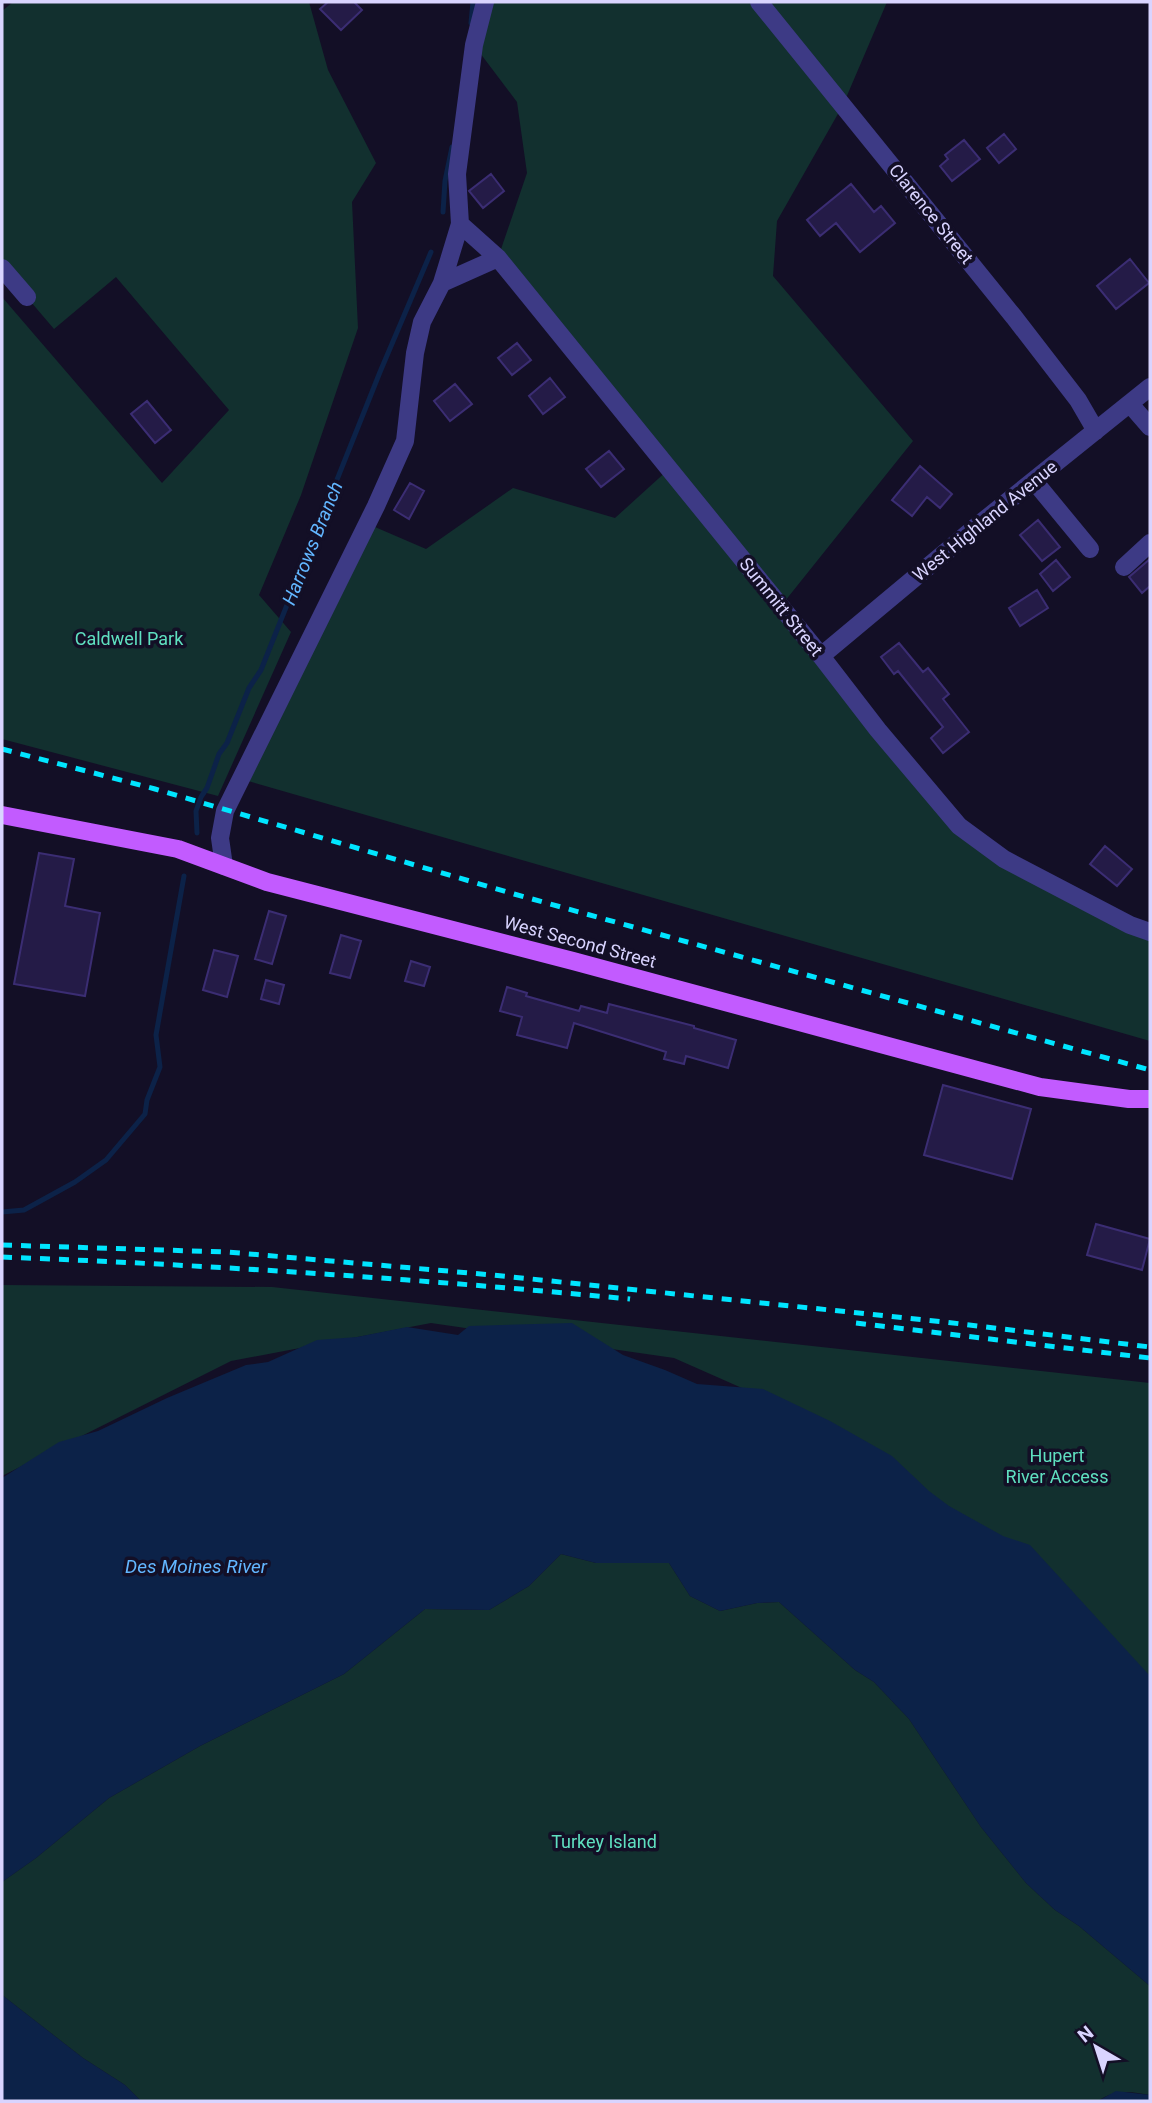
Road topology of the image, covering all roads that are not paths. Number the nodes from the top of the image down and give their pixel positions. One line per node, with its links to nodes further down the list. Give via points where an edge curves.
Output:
1 (485, 2): 3 (street, via 474,45 457,174)
2 (759, 2): 11 (street, Clarence Street, via 1006,308 1078,400)
3 (460, 224): 4 (street, Summitt Street); 6 (street)
4 (498, 258): 6 (street); 16 (street, Summitt Street)
5 (2, 268): 7 (street)
6 (442, 283): 18 (street, via 422,322 405,441 225,811 220,838)
7 (27, 297)
8 (1150, 387): 9 (street, West Highland Avenue)
9 (1130, 404): 10 (street); 11 (street, West Highland Avenue)
10 (1150, 427)
11 (1096, 431): 12 (street, West Highland Avenue)
12 (1034, 481): 14 (street); 16 (street, West Highland Avenue)
13 (1150, 543): 15 (street)
14 (1090, 549)
15 (1124, 567)
16 (821, 656): 19 (street, Summitt Street, via 959,826 1004,859)
17 (2, 815): 18 (main road, West Second Street, via 178,849)
18 (224, 866): 20 (main road, West Second Street, via 267,882 1040,1087)
19 (1150, 932)
20 (1150, 1099)

